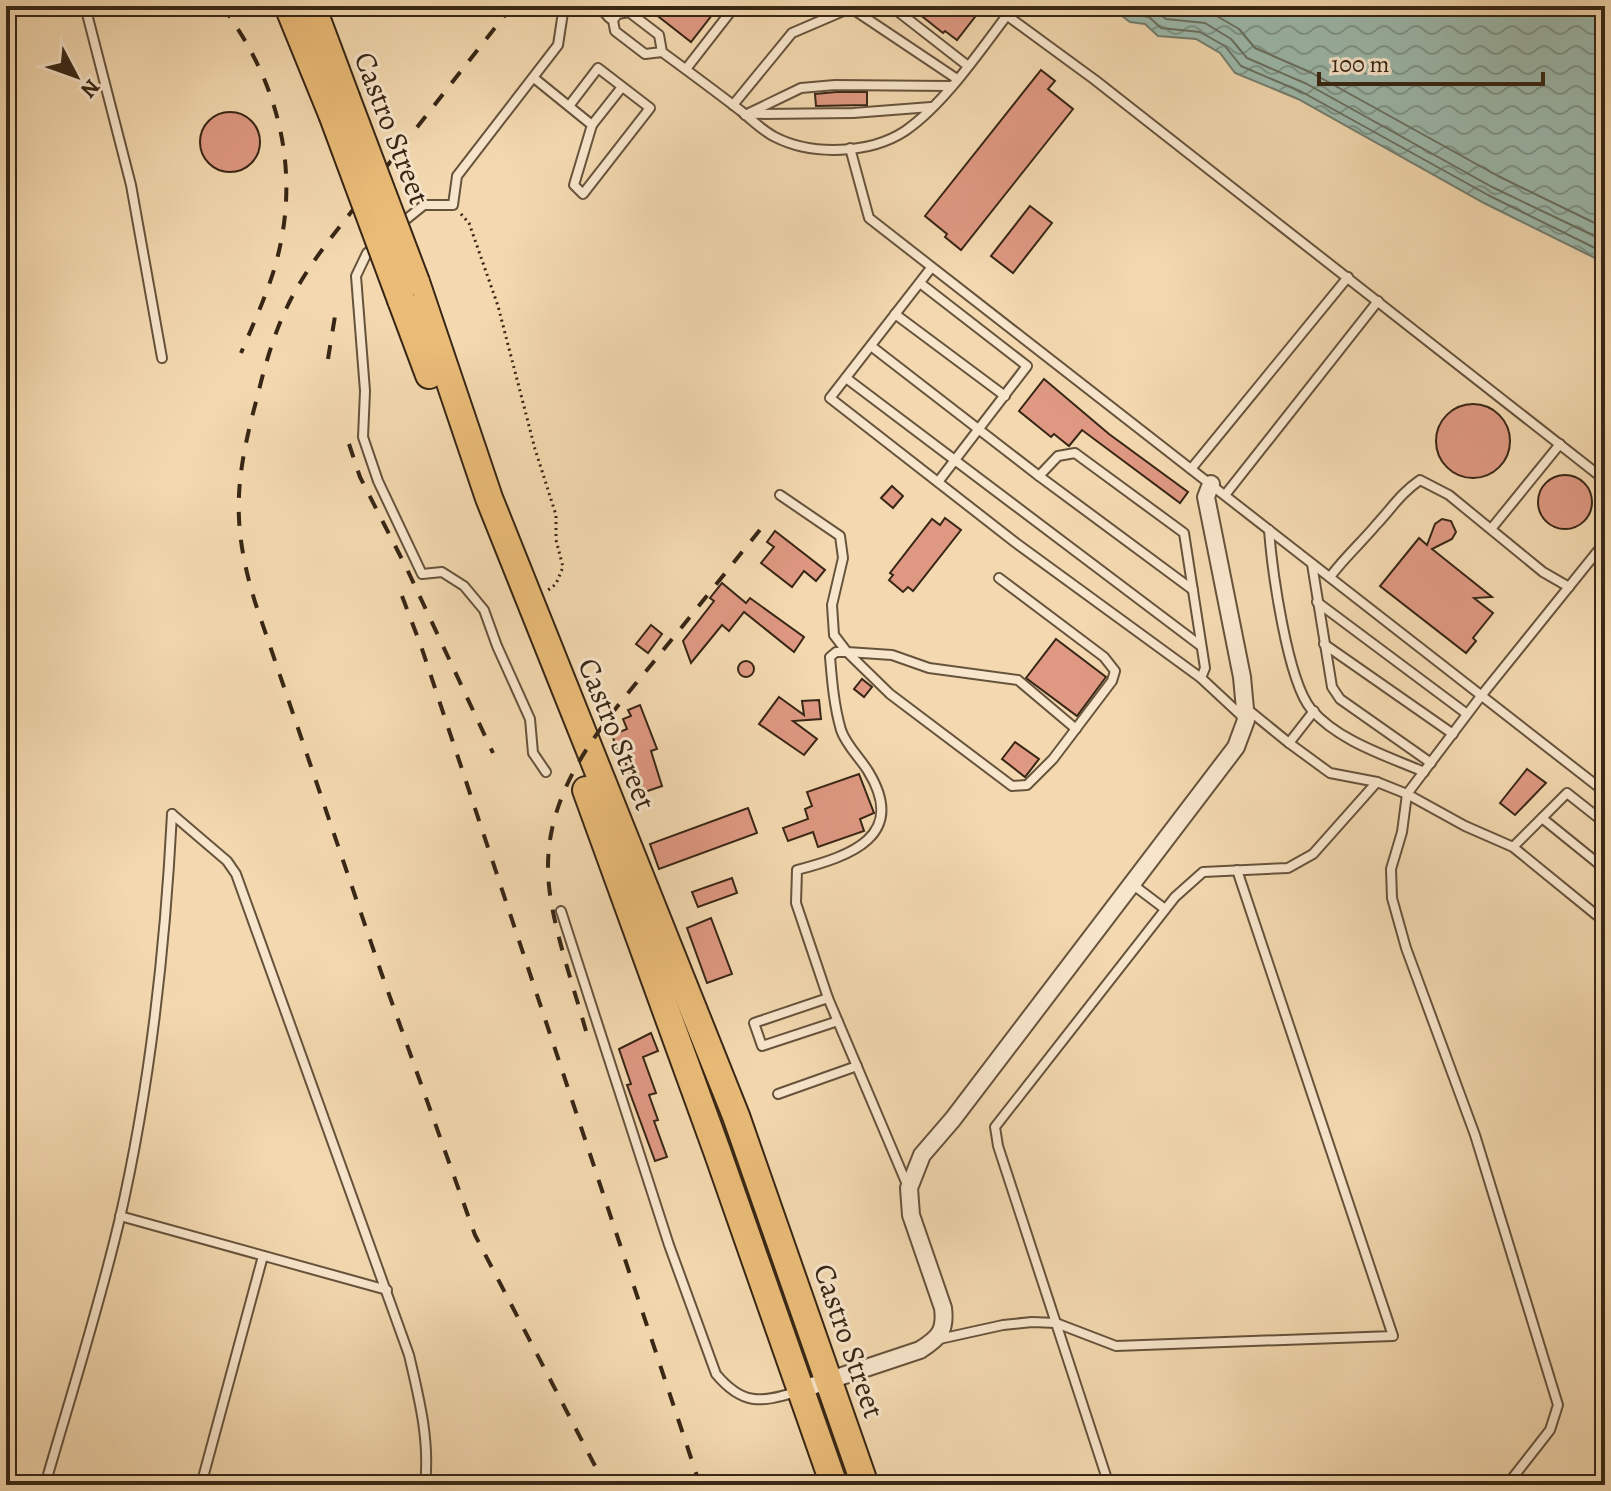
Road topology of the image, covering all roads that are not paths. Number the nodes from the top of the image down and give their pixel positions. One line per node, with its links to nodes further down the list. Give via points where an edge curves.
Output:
1 (85, 6): 32 (lane, via 131,185)
2 (288, 6): 19 (main road, Castro Street)
3 (312, 6): 19 (main road, Castro Street)
4 (564, 6): 15 (lane, via 558,45)
5 (735, 6): 14 (lane)
6 (891, 6): 13 (lane)
7 (994, 6): 11 (lane)
8 (1014, 6): 11 (lane)
9 (853, 7): 16 (lane); 18 (lane, via 792,33)
10 (615, 16): 12 (lane, via 659,35); 12 (lane, via 645,54)
11 (1006, 16): 13 (lane); 26 (lane)
12 (662, 52): 14 (lane)
13 (968, 66): 16 (lane)
14 (686, 69): 18 (lane)
15 (534, 78): 20 (lane); 65 (lane, via 457,176 453,205 424,205 367,253 356,276 363,437 378,481 422,574 442,572 464,586 484,610 530,719 533,753)
16 (954, 82): 21 (lane); 22 (lane, via 801,88)
17 (622, 87): 20 (lane, via 598,68); 23 (lane); 23 (lane, via 650,108 583,194 574,185)
18 (733, 105): 22 (lane)
19 (339, 106): 28 (main road, Castro Street, bridge)
20 (569, 106): 23 (lane)
21 (931, 107): 22 (lane); 24 (lane, via 882,142)
22 (745, 115): 24 (lane, via 796,145)
23 (592, 125)
24 (850, 148): 25 (lane, via 869,218)
25 (931, 268): 27 (lane); 38 (lane)
26 (1348, 277): 29 (lane); 38 (lane)
27 (920, 283): 30 (lane); 34 (lane, via 1027,366)
28 (408, 291): 89 (main road, Castro Street, via 736,1116); 90 (main road, Castro Street)
29 (1378, 301): 36 (lane); 42 (lane)
30 (895, 314): 31 (lane); 34 (lane)
31 (871, 346): 33 (lane); 35 (lane)
32 (162, 358)
33 (846, 378): 37 (lane); 41 (lane, via 830,398)
34 (1005, 396): 35 (lane)
35 (979, 430): 37 (lane); 39 (lane)
36 (1560, 444): 40 (lane); 44 (lane)
37 (955, 460): 41 (lane); 54 (lane)
38 (1191, 469): 42 (lane)
39 (1039, 476): 51 (lane); 51 (lane, via 1058,456 1075,453 1184,533)
40 (1605, 480)
41 (938, 482): 56 (lane)
42 (1218, 490): 45 (lane); 59 (street, via 1206,497)
43 (780, 495): 55 (lane, via 840,536 843,558 832,605 834,635)
44 (1491, 529): 48 (lane, via 1449,495 1420,480 1402,492); 50 (lane)
45 (1269, 530): 47 (lane); 58 (lane, via 1282,616 1302,694)
46 (1605, 542): 50 (lane)
47 (1312, 563): 48 (lane); 52 (lane)
48 (1330, 577): 57 (lane)
49 (999, 578): 61 (lane, via 1104,657 1115,671)
50 (1569, 587): 57 (lane)
51 (1193, 590): 54 (lane)
52 (1317, 602): 53 (lane); 60 (lane)
53 (1324, 644): 62 (lane); 64 (lane, via 1329,680 1340,699)
54 (1201, 646): 56 (lane)
55 (847, 652): 61 (lane, via 892,655 929,668 1018,680); 61 (lane, via 890,694 1012,786 1027,785); 79 (lane, via 830,657 842,733 881,795 883,816 869,839 836,860 797,870 796,903)
56 (1201, 678): 59 (lane)
57 (1481, 696): 60 (lane); 68 (lane)
58 (1314, 711): 63 (lane); 66 (lane, via 1352,740)
59 (1246, 714): 63 (lane); 75 (street, via 1236,747)
60 (1467, 714): 62 (lane)
61 (1076, 729)
62 (1453, 734): 64 (lane)
63 (1289, 743): 67 (lane, via 1330,773)
64 (1431, 763): 66 (lane)
65 (546, 772)
66 (1424, 772): 69 (lane)
67 (1377, 782): 69 (lane); 74 (lane, via 1313,854 1288,868)
68 (1605, 792)
69 (1407, 794): 72 (lane); 97 (lane, via 1391,869 1392,898 1475,1135 1558,1405 1550,1430)
70 (1542, 818): 71 (lane, via 1567,793); 72 (lane); 73 (lane)
71 (1605, 823)
72 (1513, 847): 78 (lane)
73 (1605, 869)
74 (1237, 870): 76 (lane, via 1203,872); 87 (lane, via 1393,1336 1116,1346)
75 (1132, 884): 76 (lane); 83 (street, via 922,1155)
76 (1165, 909): 87 (lane, via 995,1127)
77 (561, 911): 90 (lane, via 716,1374 740,1397 756,1400)
78 (1605, 922)
79 (828, 998): 80 (lane); 80 (lane, via 754,1023 762,1046)
80 (838, 1021): 81 (lane)
81 (857, 1066): 82 (lane); 83 (lane)
82 (778, 1094)
83 (909, 1188): 88 (street, via 911,1215 943,1308 945,1323)
84 (120, 1216): 85 (lane); 86 (lane, via 155,1018 172,814 236,874); 91 (lane)
85 (263, 1256): 86 (lane); 92 (lane)
86 (387, 1290): 93 (lane, via 424,1422)
87 (1056, 1323): 88 (lane, via 1021,1322); 96 (lane)
88 (935, 1341): 89 (street)
89 (830, 1380): 90 (street); 95 (main road, Castro Street)
90 (800, 1390): 94 (main road, Castro Street)
91 (45, 1485)
92 (201, 1485)
93 (425, 1485)
94 (834, 1485)
95 (865, 1485)
96 (1109, 1485)
97 (1507, 1485)

